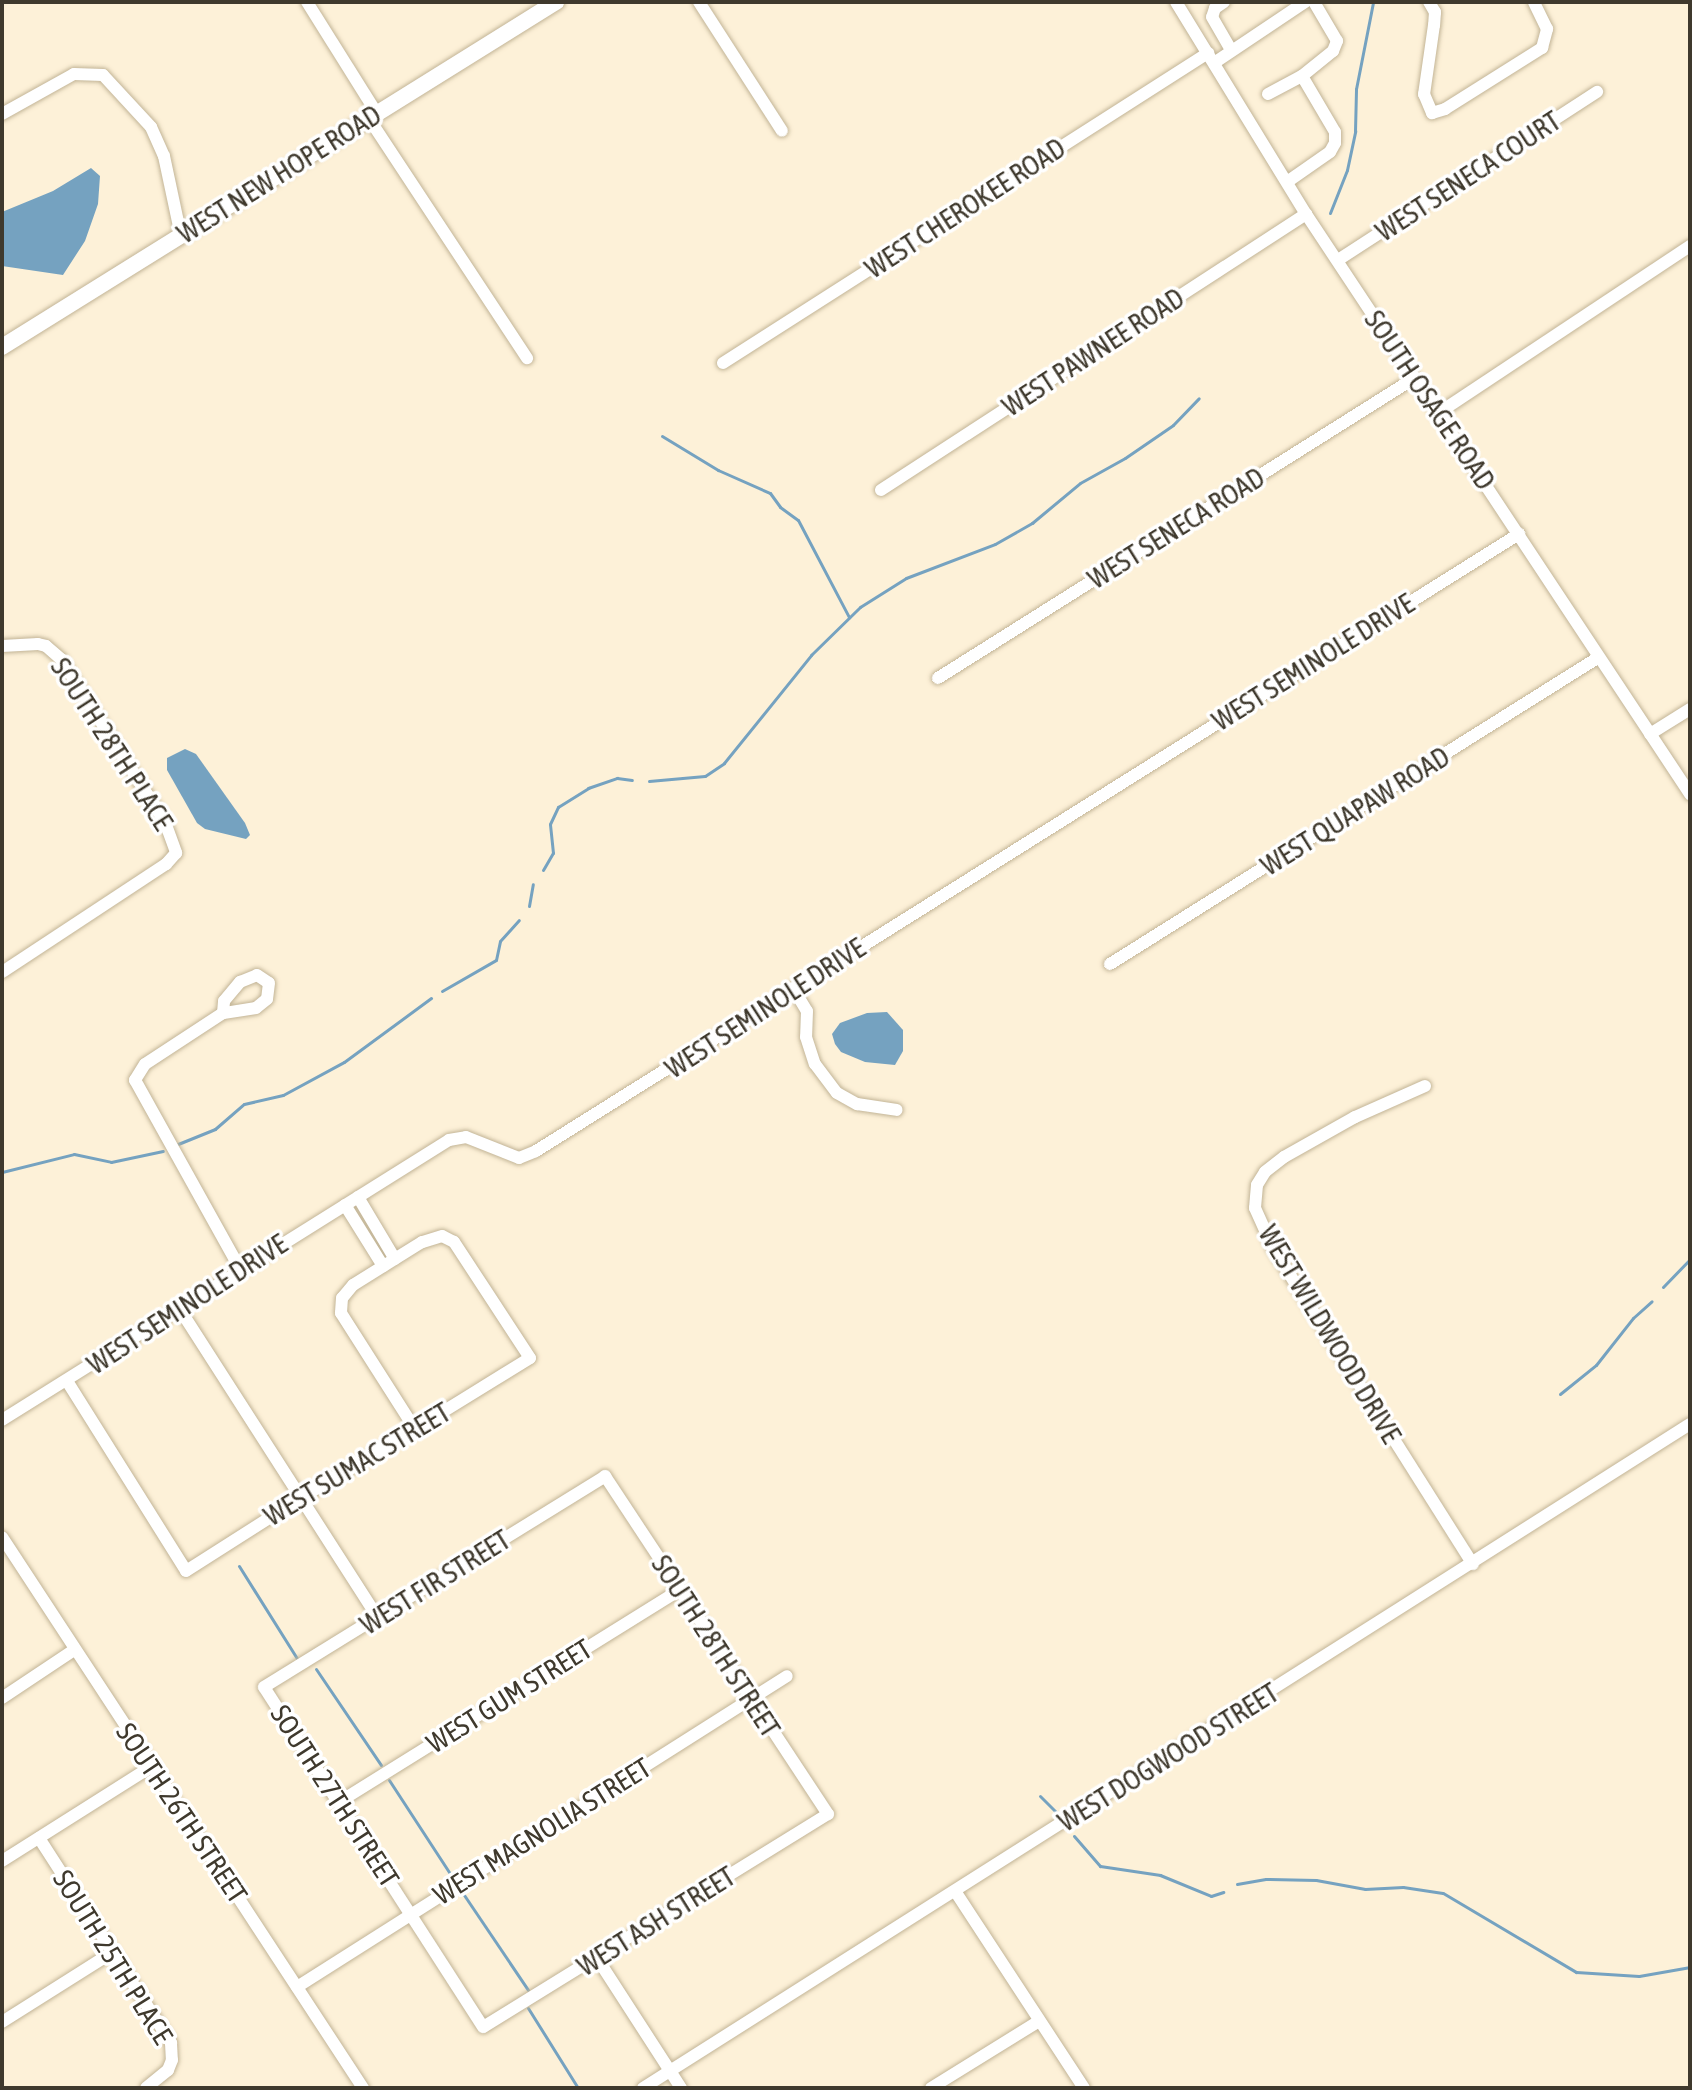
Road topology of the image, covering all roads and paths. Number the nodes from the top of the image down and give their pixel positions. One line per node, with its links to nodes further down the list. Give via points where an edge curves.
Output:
1 (307, 2): 16 (street)
2 (556, 2): 16 (main road, WEST NEW HOPE ROAD)
3 (699, 2): 17 (street)
4 (1176, 2): 11 (street, SOUTH OSAGE ROAD)
5 (1224, 2): 10 (street, via 1212,17)
6 (1305, 2): 10 (street, WEST CHEROKEE ROAD)
7 (1314, 2): 12 (street, via 1337,41 1333,51)
8 (1429, 2): 9 (street, via 1435,12 1424,94 1432,113 1542,48 1547,29)
9 (1534, 2)
10 (1232, 51): 11 (street, WEST CHEROKEE ROAD)
11 (1211, 58): 18 (street, SOUTH OSAGE ROAD); 25 (street, WEST CHEROKEE ROAD)
12 (1302, 76): 14 (street); 18 (street, via 1335,132 1335,143)
13 (1597, 92): 22 (street, WEST SENECA COURT)
14 (1268, 94)
15 (2, 114): 20 (street, via 74,74 103,75 151,127 164,156)
16 (372, 115): 20 (main road, WEST NEW HOPE ROAD); 24 (street)
17 (782, 131)
18 (1287, 182): 19 (street, SOUTH OSAGE ROAD)
19 (1306, 214): 22 (street, SOUTH OSAGE ROAD); 28 (street, WEST PAWNEE ROAD)
20 (181, 236): 23 (main road, WEST NEW HOPE ROAD)
21 (1690, 246): 27 (street)
22 (1338, 260): 26 (street, SOUTH OSAGE ROAD)
23 (2, 347)
24 (527, 358)
25 (723, 363)
26 (1413, 379): 27 (street, SOUTH OSAGE ROAD); 32 (street, WEST SENECA ROAD)
27 (1437, 414): 29 (street, SOUTH OSAGE ROAD)
28 (881, 490)
29 (1519, 534): 31 (street, SOUTH OSAGE ROAD); 38 (street, WEST SEMINOLE DRIVE)
30 (2, 646): 37 (street, SOUTH 28TH PLACE, via 38,644 61,659 165,822 176,853)
31 (1599, 657): 34 (street, SOUTH OSAGE ROAD); 36 (street, WEST QUAPAW ROAD)
32 (938, 678)
33 (1690, 709): 34 (street)
34 (1650, 734): 35 (street, SOUTH OSAGE ROAD)
35 (1690, 794)
36 (1110, 964)
37 (2, 972)
38 (793, 988): 41 (street, via 807,1011 806,1037 815,1064 837,1093 857,1104); 42 (street, WEST SEMINOLE DRIVE, via 536,1151 519,1158 466,1137 449,1140)
39 (223, 1013): 46 (street, via 145,1064 135,1080)
40 (1425, 1086): 55 (street, WEST WILDWOOD DRIVE, via 1284,1157 1257,1185 1255,1208 1273,1248)
41 (897, 1110)
42 (358, 1197): 43 (street, WEST SEMINOLE DRIVE); 44 (street)
43 (345, 1205): 45 (street); 46 (street, WEST SEMINOLE DRIVE)
44 (395, 1259): 45 (street); 51 (street, WEST SUMAC STREET, via 442,1236 454,1242 530,1358)
45 (383, 1266): 51 (street, via 353,1285 342,1298 341,1313)
46 (240, 1269): 47 (street, WEST SEMINOLE DRIVE)
47 (181, 1311): 48 (street, WEST SEMINOLE DRIVE); 53 (street)
48 (67, 1381): 49 (street, WEST SEMINOLE DRIVE); 53 (street, WEST SUMAC STREET, via 186,1571)
49 (2, 1420)
50 (1690, 1424): 55 (street, WEST DOGWOOD STREET)
51 (415, 1429): 53 (street, WEST SUMAC STREET)
52 (605, 1476): 56 (street, SOUTH 28TH STREET); 57 (street, WEST FIR STREET)
53 (299, 1499): 57 (street)
54 (2, 1537): 58 (street, SOUTH 26TH STREET)
55 (1473, 1564): 68 (street, WEST DOGWOOD STREET)
56 (679, 1590): 62 (street, SOUTH 28TH STREET); 64 (street, WEST GUM STREET)
57 (378, 1618): 60 (street, WEST FIR STREET)
58 (74, 1650): 61 (street); 63 (street, SOUTH 26TH STREET)
59 (787, 1676): 62 (street, WEST MAGNOLIA STREET)
60 (264, 1687): 64 (street, SOUTH 27TH STREET)
61 (2, 1698)
62 (751, 1701): 65 (street, SOUTH 28TH STREET); 69 (street, WEST MAGNOLIA STREET)
63 (152, 1766): 66 (street); 72 (street, SOUTH 26TH STREET)
64 (339, 1802): 69 (street, SOUTH 27TH STREET)
65 (828, 1814): 71 (street, WEST ASH STREET)
66 (39, 1838): 67 (street); 70 (street, SOUTH 25TH PLACE)
67 (2, 1861)
68 (955, 1891): 73 (street); 76 (street, WEST DOGWOOD STREET)
69 (411, 1914): 72 (street, WEST MAGNOLIA STREET); 75 (street, SOUTH 27TH STREET)
70 (111, 1953): 74 (street); 77 (street, SOUTH 25TH PLACE, via 171,2043 172,2060 162,2077)
71 (597, 1958): 75 (street, WEST ASH STREET); 76 (street)
72 (297, 1987): 78 (street, SOUTH 26TH STREET)
73 (1039, 2021): 81 (street); 82 (street)
74 (2, 2022)
75 (483, 2027)
76 (670, 2071): 79 (street, WEST DOGWOOD STREET); 80 (street)
77 (146, 2088)
78 (363, 2088)
79 (643, 2088)
80 (681, 2088)
81 (931, 2088)
82 (1084, 2088)

